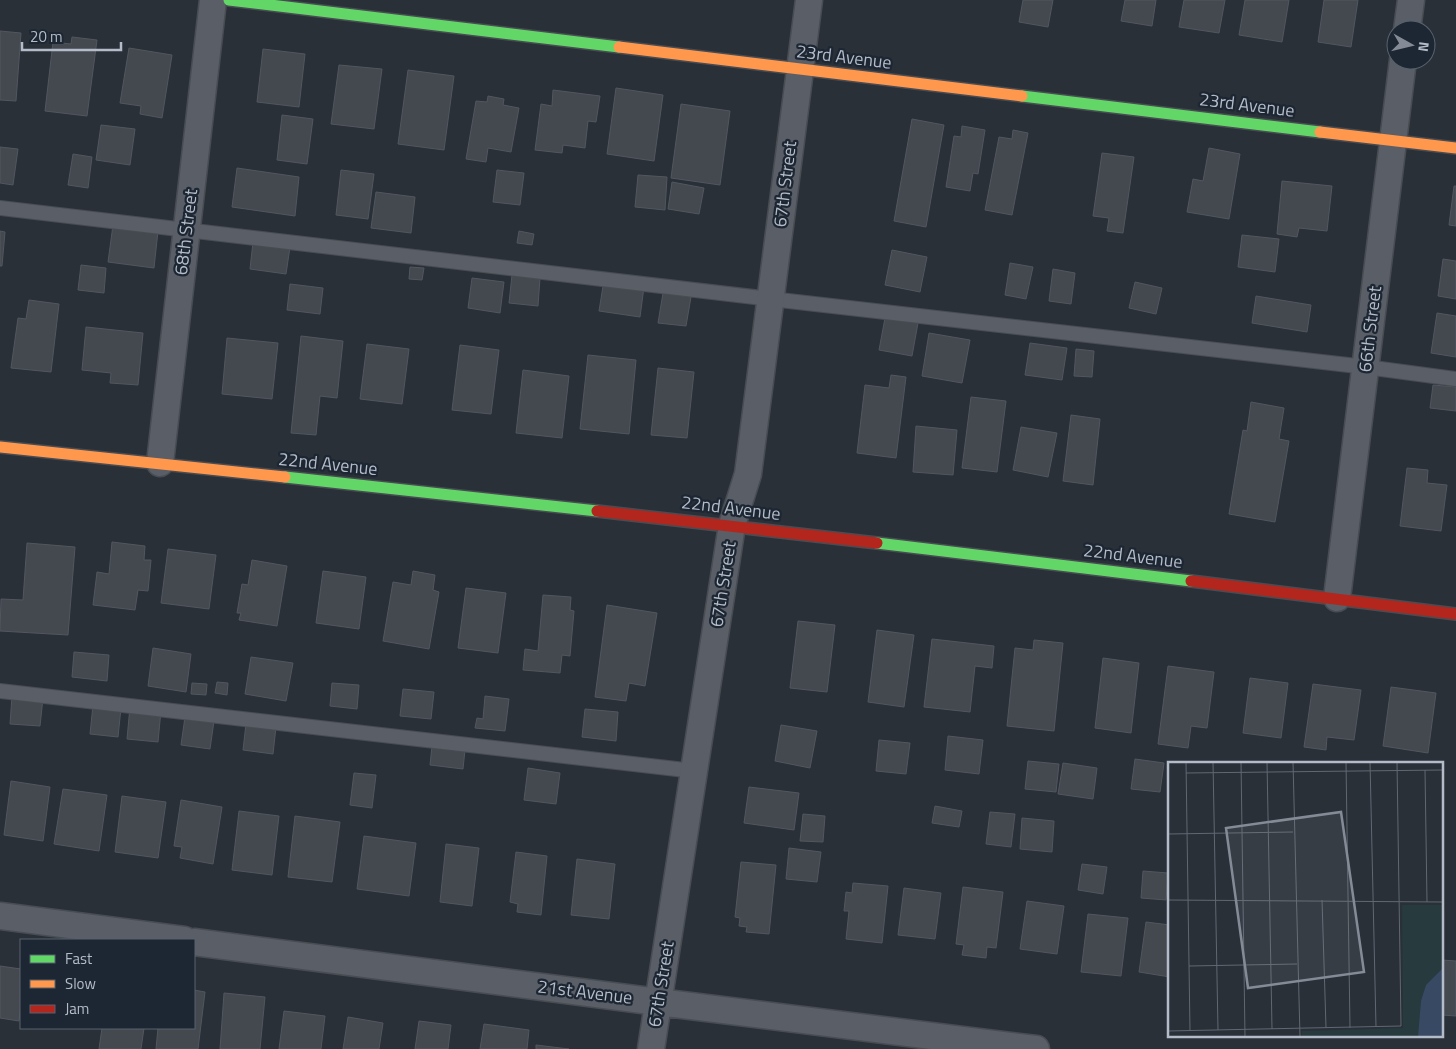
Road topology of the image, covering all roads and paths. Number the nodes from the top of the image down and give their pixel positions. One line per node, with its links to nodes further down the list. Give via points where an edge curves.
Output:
1 (213, 0): 11 (street, 68th Street)
2 (229, 0): 6 (street, 23rd Avenue)
3 (809, 0): 6 (street, 67th Street)
4 (1411, 0): 5 (street)
5 (1408, 20)
6 (800, 69): 8 (street, 23rd Avenue); 12 (street, 67th Street)
7 (1402, 70): 8 (street, 66th Street)
8 (1394, 141): 9 (street, 23rd Avenue); 13 (street, 66th Street)
9 (1456, 148)
10 (0, 208): 11 (lane)
11 (187, 229): 12 (lane); 16 (street, 68th Street)
12 (771, 299): 13 (lane); 17 (street, 67th Street, via 748,474)
13 (1366, 367): 14 (lane); 18 (street, 66th Street)
14 (1456, 379)
15 (0, 447): 16 (street, 22nd Avenue)
16 (160, 463): 17 (street, 22nd Avenue)
17 (732, 525): 18 (street, 22nd Avenue); 21 (street, 67th Street)
18 (1338, 598): 19 (street, 22nd Avenue)
19 (1456, 614)
20 (0, 691): 21 (lane)
21 (694, 771): 25 (street, 67th Street)
22 (0, 916): 23 (street)
23 (176, 939)
24 (195, 942): 25 (street, 21st Avenue)
25 (658, 1002): 26 (street, 67th Street); 27 (street, 21st Avenue)
26 (651, 1049)
27 (1036, 1049)

